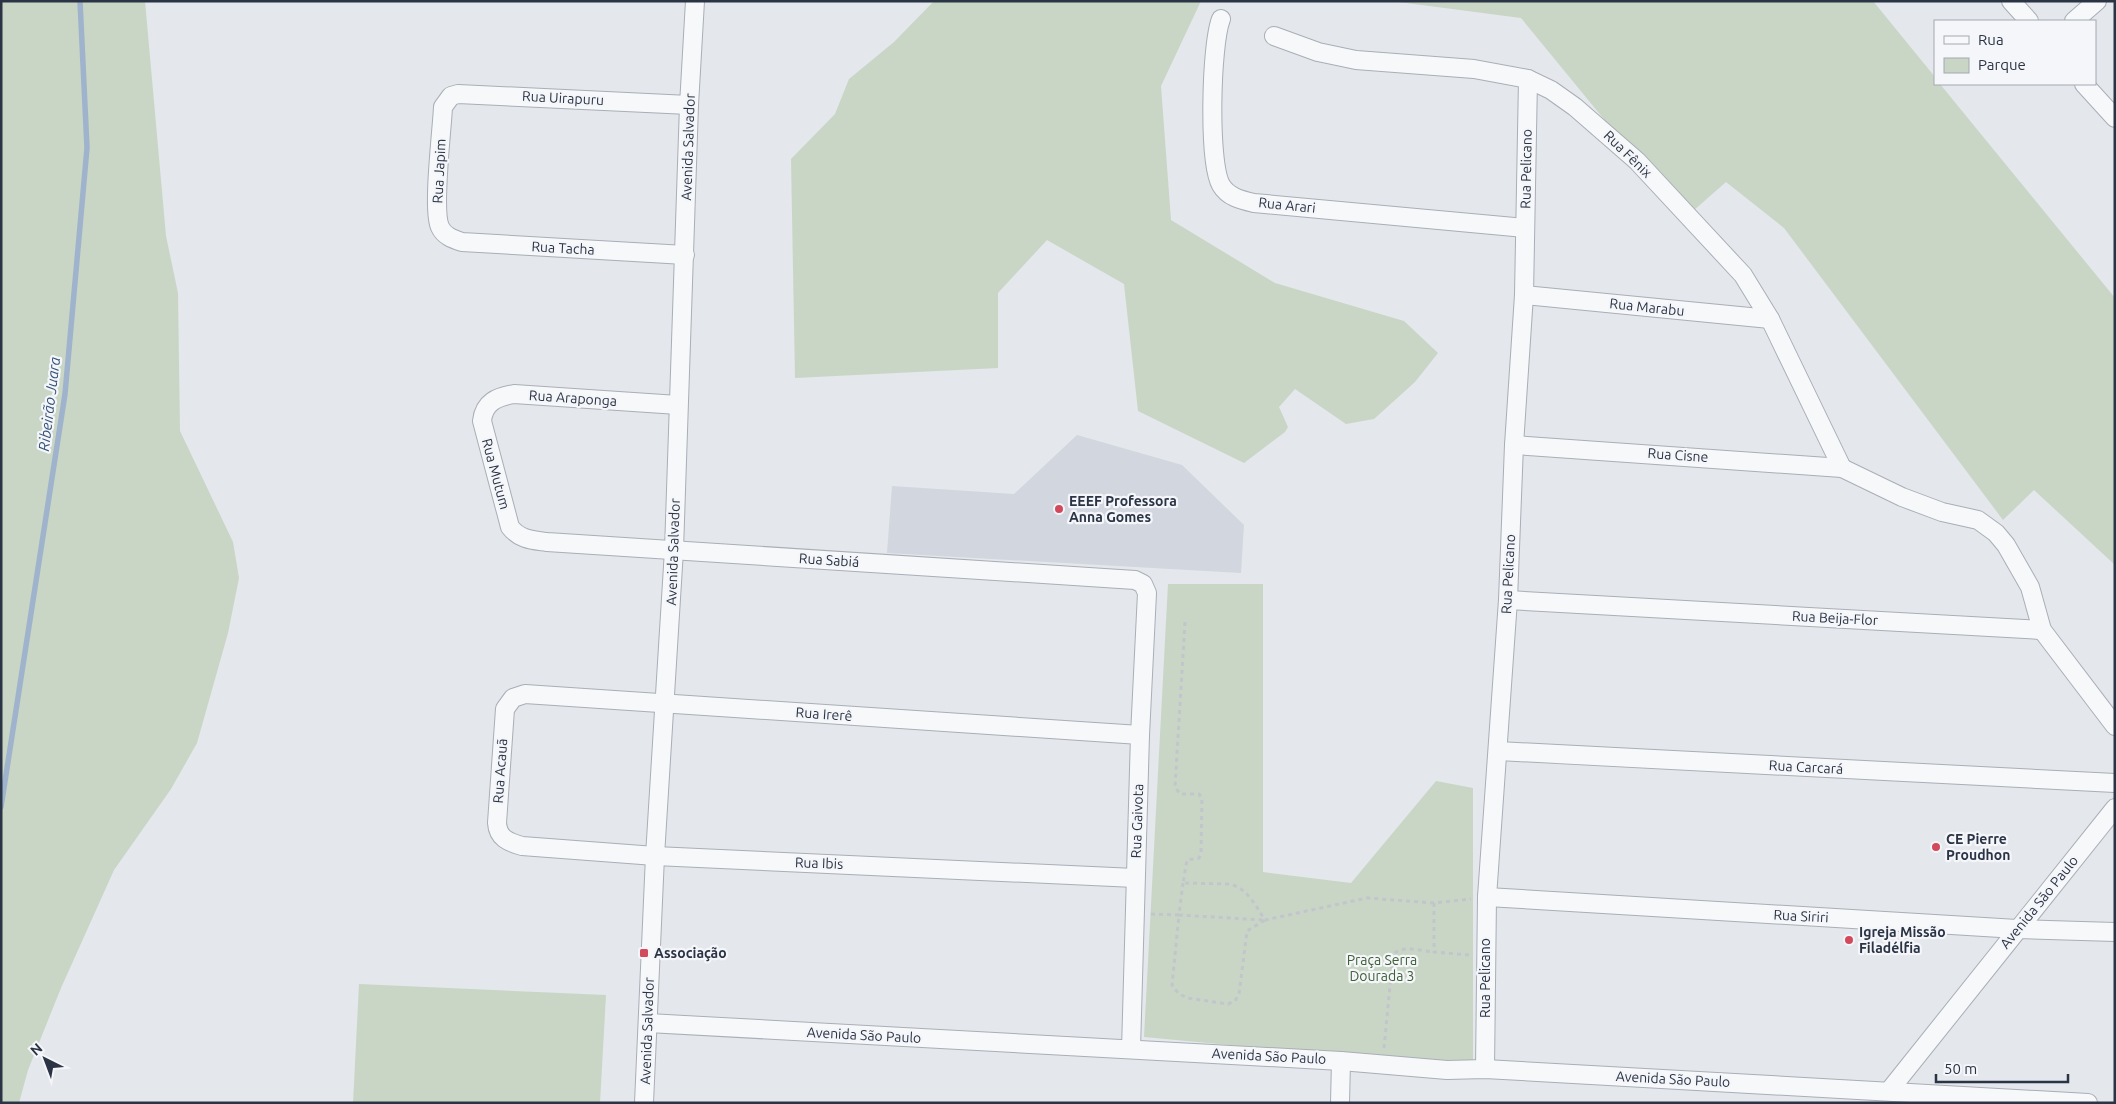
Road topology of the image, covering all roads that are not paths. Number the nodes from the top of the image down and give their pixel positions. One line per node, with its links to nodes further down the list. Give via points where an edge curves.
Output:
1 (695, 1): 10 (street, Avenida Salvador)
2 (2011, 1): 5 (street)
3 (2096, 1): 6 (street)
4 (1221, 19): 13 (street, Rua Arari, via 1213,70 1216,173 1229,193 1254,203)
5 (2027, 20)
6 (2075, 20)
7 (1274, 36): 8 (street, Rua Fênix, via 1318,52 1356,60 1474,69)
8 (1528, 79): 13 (street, Rua Pelicano); 17 (street, Rua Fênix, via 1576,107 1637,161 1743,275)
9 (2085, 85): 12 (street)
10 (688, 105): 11 (street, Rua Uirapuru, via 458,94 448,99); 15 (street, Avenida Salvador)
11 (443, 107): 14 (street, Rua Japim, via 437,207)
12 (2115, 118)
13 (1525, 228): 16 (street, Rua Pelicano)
14 (443, 233): 15 (street, Rua Tacha, via 462,242)
15 (685, 255): 18 (street, Avenida Salvador)
16 (1524, 295): 17 (street, Rua Marabu); 20 (street, Rua Pelicano)
17 (1770, 319): 21 (street, Rua Fênix)
18 (678, 405): 19 (street, Rua Araponga, via 514,394 492,400); 23 (street, Avenida Salvador)
19 (482, 421): 22 (street, Rua Mutum)
20 (1514, 445): 21 (street, Rua Cisne); 25 (street, Rua Pelicano)
21 (1842, 468): 26 (street, via 1902,497 1942,512 1978,520 1996,533 2030,587)
22 (510, 527): 23 (street, Rua Sabiá, via 519,537 528,540)
23 (674, 550): 24 (street, Rua Sabiá, via 1135,580); 28 (street, Avenida Salvador)
24 (1147, 593): 30 (street, Rua Gaivota)
25 (1508, 600): 26 (street, Rua Beija-Flor); 31 (street, Rua Pelicano)
26 (2042, 630): 29 (street)
27 (509, 700): 28 (street, Rua Irerê, via 520,695 544,695); 34 (street, Rua Acauã, via 505,710 496,823)
28 (665, 704): 30 (street, Rua Irerê); 35 (street, Avenida Salvador)
29 (2115, 726)
30 (1140, 735): 36 (street, Rua Gaivota)
31 (1498, 751): 32 (street, Rua Carcará); 37 (street, Rua Pelicano)
32 (2115, 783)
33 (2115, 808): 38 (street, Avenida São Paulo)
34 (505, 840): 35 (street, Rua Ibis, via 522,846)
35 (655, 856): 36 (street, Rua Ibis); 40 (street, Avenida Salvador)
36 (1135, 878): 41 (street, Rua Gaivota)
37 (1487, 897): 38 (street, Rua Siriri); 43 (street, Rua Pelicano)
38 (2017, 929): 39 (street, Rua Siriri); 44 (street, Avenida São Paulo)
39 (2115, 932)
40 (648, 1023): 41 (street, Avenida São Paulo); 46 (street, Avenida Salvador)
41 (1131, 1049): 42 (street, Avenida São Paulo)
42 (1341, 1060): 43 (street, Avenida São Paulo, via 1447,1070); 47 (street)
43 (1485, 1068): 44 (street, Avenida São Paulo)
44 (1889, 1091): 45 (street, Avenida São Paulo)
45 (2022, 1101): 48 (street, Avenida São Paulo)
46 (644, 1103)
47 (1340, 1103)
48 (2088, 1103)

